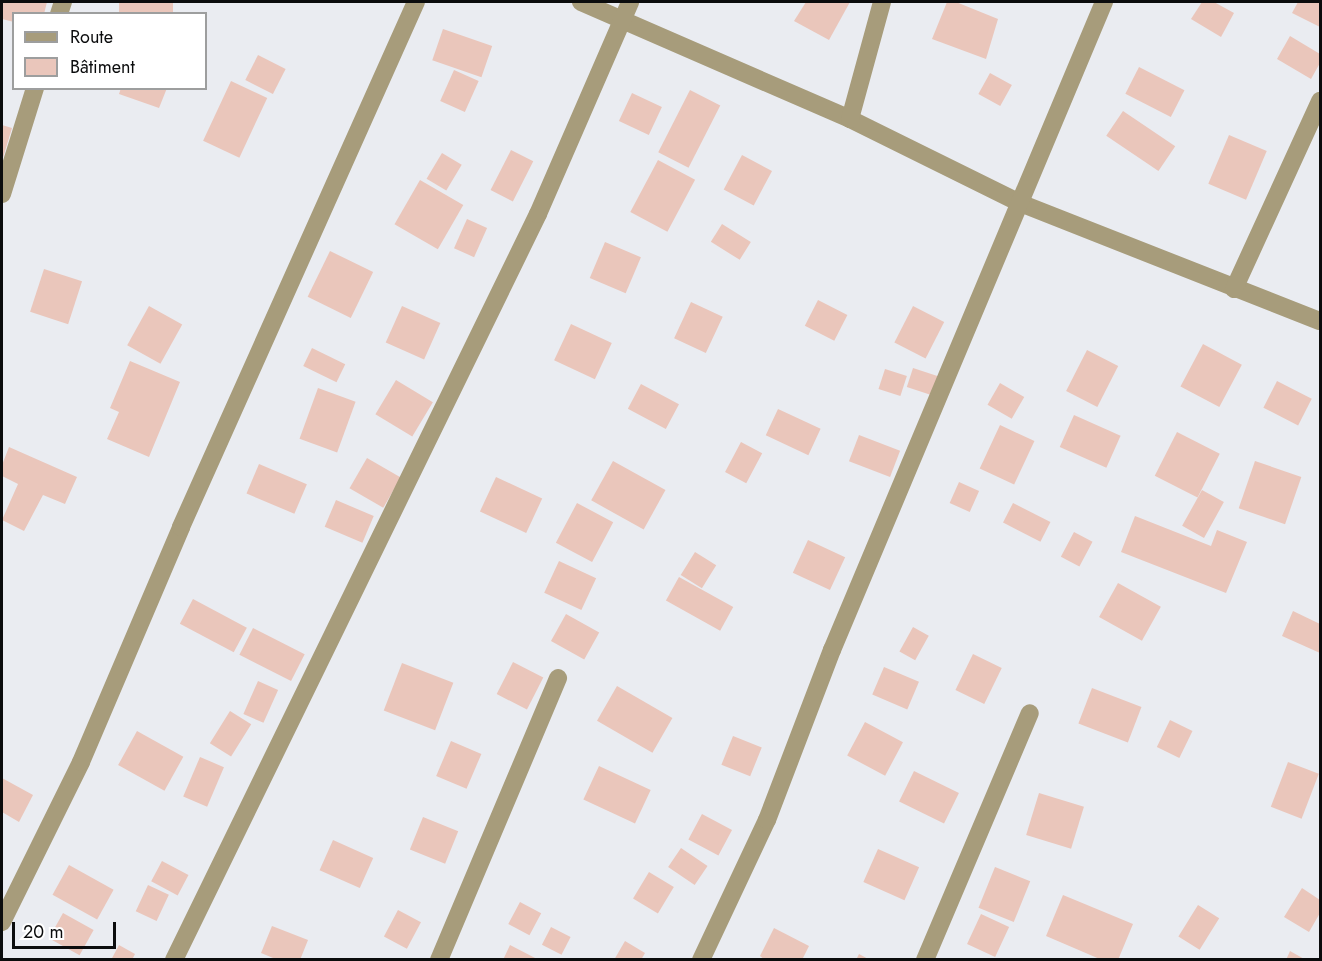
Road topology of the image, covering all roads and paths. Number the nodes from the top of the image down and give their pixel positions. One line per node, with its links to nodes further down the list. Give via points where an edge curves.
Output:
1 (416, 2): 16 (street, via 181,526 81,762)
2 (581, 2): 6 (street)
3 (630, 2): 6 (street)
4 (882, 2): 9 (street)
5 (1104, 2): 11 (street)
6 (623, 20): 9 (street); 17 (street, via 538,214)
7 (34, 90): 10 (street)
8 (1320, 101): 12 (street)
9 (850, 119): 11 (street)
10 (2, 194)
11 (1020, 203): 12 (street); 19 (street, via 832,650 767,820)
12 (1234, 289): 13 (street)
13 (1320, 321)
14 (558, 678): 18 (street)
15 (1030, 713): 20 (street)
16 (2, 922)
17 (174, 960)
18 (439, 960)
19 (701, 960)
20 (925, 960)

